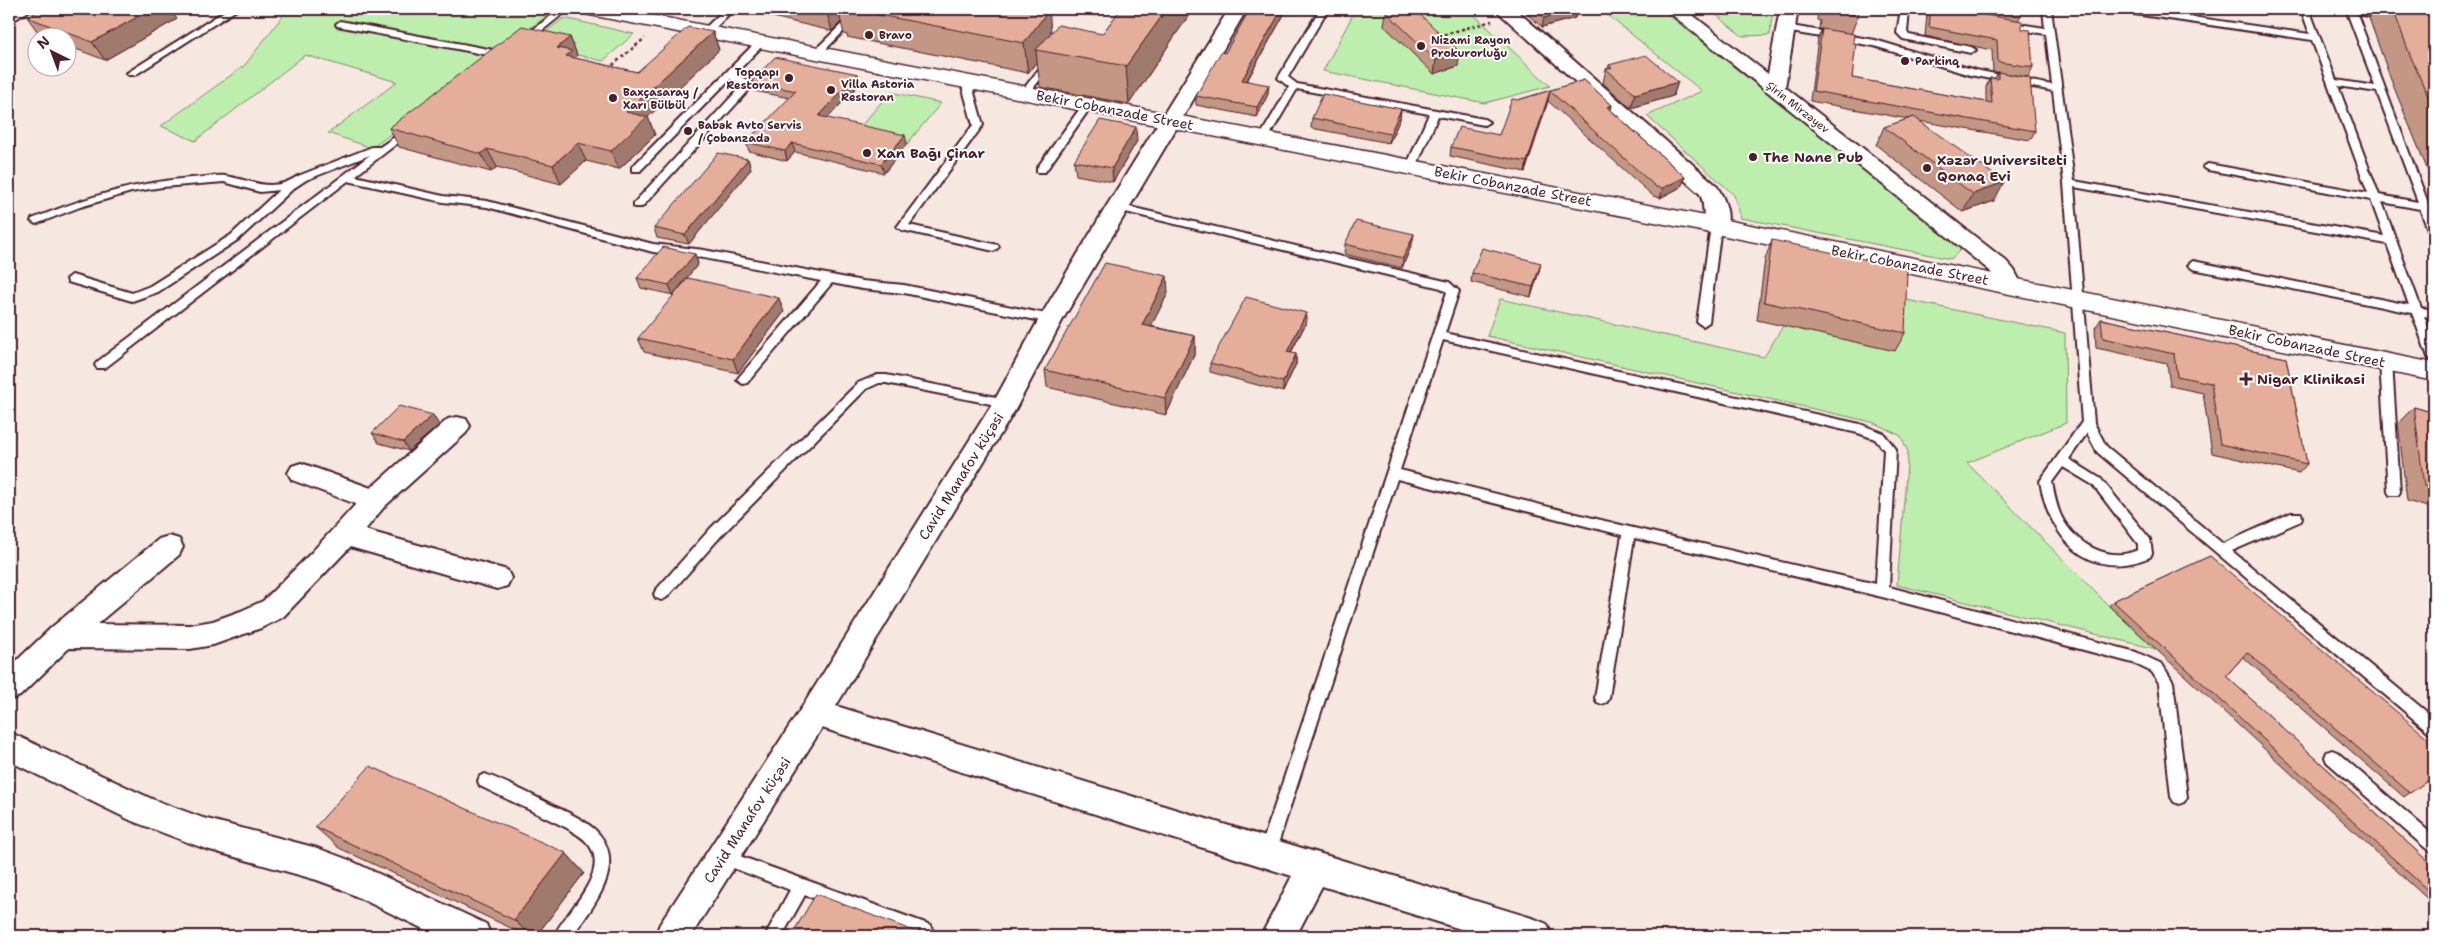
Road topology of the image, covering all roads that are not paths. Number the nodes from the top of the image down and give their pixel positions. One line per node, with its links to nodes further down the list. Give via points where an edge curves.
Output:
1 (28, 9): 20 (lane)
2 (234, 9): 33 (lane)
3 (565, 9): 28 (lane)
4 (590, 9): 24 (street, Bekir Cobanzade Street)
5 (730, 9): 24 (lane)
6 (862, 9): 30 (lane)
7 (1238, 9): 44 (street, Cavid Manafov küçəsi)
8 (1324, 9): 37 (lane, via 1283,78)
9 (1674, 9): 38 (street, Şirin Mirzəyev)
10 (1789, 9): 23 (street)
11 (1905, 9): 29 (lane, via 1902,33 1906,37)
12 (1913, 9): 18 (lane)
13 (2047, 9): 25 (lane)
14 (2120, 9): 26 (lane)
15 (2305, 9): 26 (lane)
16 (2348, 9): 19 (lane); 40 (lane)
17 (1508, 12): 61 (street, via 1708,190 1714,200)
18 (1952, 16)
19 (2397, 18)
20 (9, 20)
21 (1991, 22): 25 (lane)
22 (340, 24): 28 (lane)
23 (1785, 28): 38 (street); 39 (lane, via 1875,43 1973,73)
24 (707, 31): 27 (street, Bekir Cobanzade Street)
25 (2050, 32): 39 (lane)
26 (2316, 38): 36 (lane)
27 (761, 42): 30 (street, Bekir Cobanzade Street); 34 (lane)
28 (513, 50): 32 (lane)
29 (1971, 50)
30 (817, 53): 35 (street, Bekir Cobanzade Street)
31 (1056, 54): 41 (lane)
32 (490, 67)
33 (132, 72)
34 (728, 75): 50 (lane); 57 (lane, via 745,81 748,84 746,88)
35 (966, 82): 41 (street, Bekir Cobanzade Street); 64 (lane, via 978,125 902,227)
36 (2332, 82): 40 (lane); 56 (lane)
37 (1294, 86): 43 (lane); 47 (lane)
38 (1775, 89): 68 (street, Şirin Mirzəyev, via 1998,266)
39 (2057, 89): 54 (lane)
40 (2381, 90): 58 (lane)
41 (1025, 93): 42 (street, Bekir Cobanzade Street)
42 (1087, 104): 44 (street, Bekir Cobanzade Street); 52 (lane)
43 (1434, 113): 45 (lane); 49 (lane)
44 (1169, 119): 47 (street, Bekir Cobanzade Street); 59 (street, Cavid Manafov küçəsi)
45 (1484, 122)
46 (416, 124): 48 (lane)
47 (1264, 138): 49 (street, Bekir Cobanzade Street)
48 (394, 141): 53 (lane); 55 (lane, via 302,178)
49 (1411, 166): 61 (street, Bekir Cobanzade Street)
50 (636, 168)
51 (2208, 168): 56 (lane)
52 (1041, 170)
53 (347, 178): 67 (lane, via 443,199 487,204 653,248 704,254); 77 (lane)
54 (2069, 183): 63 (lane); 69 (lane)
55 (290, 186): 60 (lane, via 260,189 224,179 162,184 130,189); 66 (lane, via 235,237 154,289 132,297)
56 (2374, 198): 58 (lane); 63 (lane)
57 (638, 205)
58 (2425, 206): 62 (lane)
59 (1117, 207): 72 (street, Cavid Manafov küçəsi); 74 (lane, via 1445,285 1453,291)
60 (36, 221)
61 (1716, 226): 68 (street, Bekir Cobanzade Street); 73 (lane)
62 (2434, 232)
63 (2390, 240): 70 (lane)
64 (994, 247)
65 (2193, 265): 70 (lane)
66 (72, 279)
67 (829, 279): 72 (lane, via 904,289); 79 (lane)
68 (2010, 285): 69 (street, Bekir Cobanzade Street)
69 (2078, 299): 76 (street, Bekir Cobanzade Street); 81 (lane)
70 (2416, 311): 71 (lane); 75 (lane)
71 (2434, 314)
72 (1051, 319): 80 (street, Cavid Manafov küçəsi)
73 (1704, 322)
74 (1438, 335): 85 (lane); 94 (lane, via 1860,429 1879,436 1890,450)
75 (2434, 357)
76 (2386, 362): 78 (street, Bekir Cobanzade Street); 86 (lane)
77 (101, 366)
78 (2434, 372)
79 (743, 380)
80 (1006, 403): 95 (lane, via 886,380 869,381 756,491); 99 (street, Cavid Manafov küçəsi)
81 (2088, 424): 83 (lane); 92 (lane, via 2101,449)
82 (457, 426): 87 (street)
83 (2061, 460): 83 (lane, via 2046,481 2056,518 2073,540 2091,556 2110,560 2133,560 2145,553 2145,543 2097,482)
84 (301, 473): 87 (street)
85 (1392, 473): 89 (lane); 106 (lane)
86 (2394, 492)
87 (375, 500): 90 (street)
88 (2296, 517): 92 (lane)
89 (1629, 532): 94 (lane); 98 (lane)
90 (344, 535): 93 (street); 96 (street, via 273,609 251,620 190,637)
91 (168, 547): 96 (street)
92 (2222, 550): 100 (lane)
93 (497, 578)
94 (1882, 591): 104 (lane, via 2136,658 2157,668 2166,682)
95 (661, 594)
96 (62, 636): 97 (street)
97 (9, 687)
98 (1602, 698)
99 (815, 713): 106 (street); 107 (street, Cavid Manafov küçəsi)
100 (2434, 727)
101 (9, 746): 111 (street, via 143,811 203,833 349,876)
102 (2332, 757): 105 (lane)
103 (485, 781): 112 (lane, via 567,820 593,838 601,852 601,868 592,892)
104 (2179, 797)
105 (2434, 846)
106 (1267, 853): 108 (street)
107 (723, 857): 109 (lane); 113 (street, Cavid Manafov küçəsi)
108 (1315, 868): 115 (street); 116 (street)
109 (801, 886): 110 (lane); 114 (lane)
110 (925, 930)
111 (474, 936)
112 (562, 936)
113 (672, 936)
114 (773, 936)
115 (1278, 936)
116 (1535, 936)

